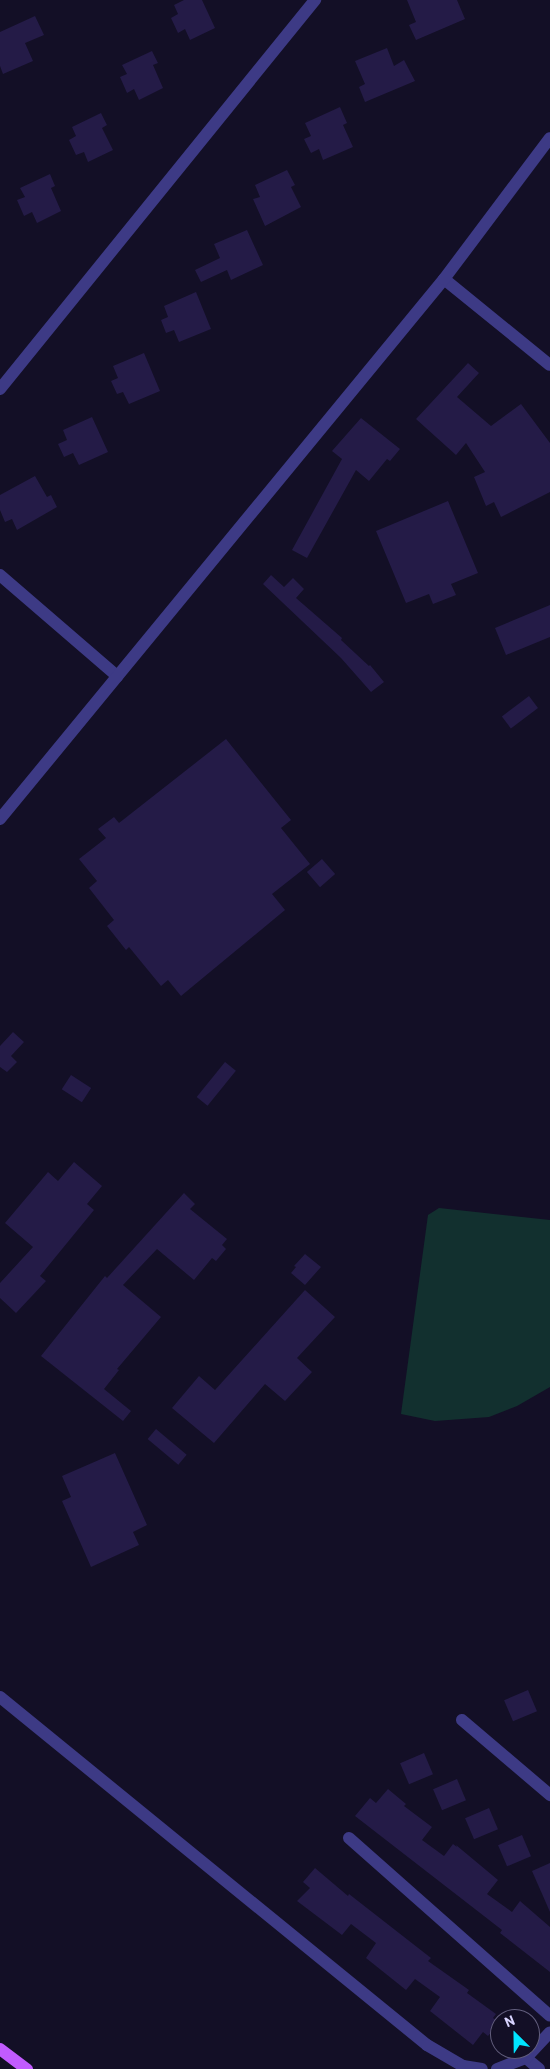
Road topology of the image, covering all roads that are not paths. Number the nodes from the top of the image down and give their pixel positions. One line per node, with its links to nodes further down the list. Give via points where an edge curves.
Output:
1 (315, 0): 5 (street)
2 (550, 138): 3 (street)
3 (444, 279): 4 (street); 7 (street)
4 (550, 365)
5 (0, 389)
6 (0, 576): 7 (street)
7 (116, 676): 8 (street)
8 (0, 818)
9 (0, 1697): 20 (street, via 427,2045 463,2066)
10 (462, 1720): 11 (street)
11 (550, 1795)
12 (349, 1838): 13 (street)
13 (550, 2016)
14 (550, 2032): 15 (street)
15 (540, 2043)
16 (0, 2049): 19 (main road)
17 (523, 2059): 21 (street)
18 (527, 2059): 22 (street)
19 (27, 2069)
20 (482, 2069)
21 (497, 2069)
22 (539, 2069)

